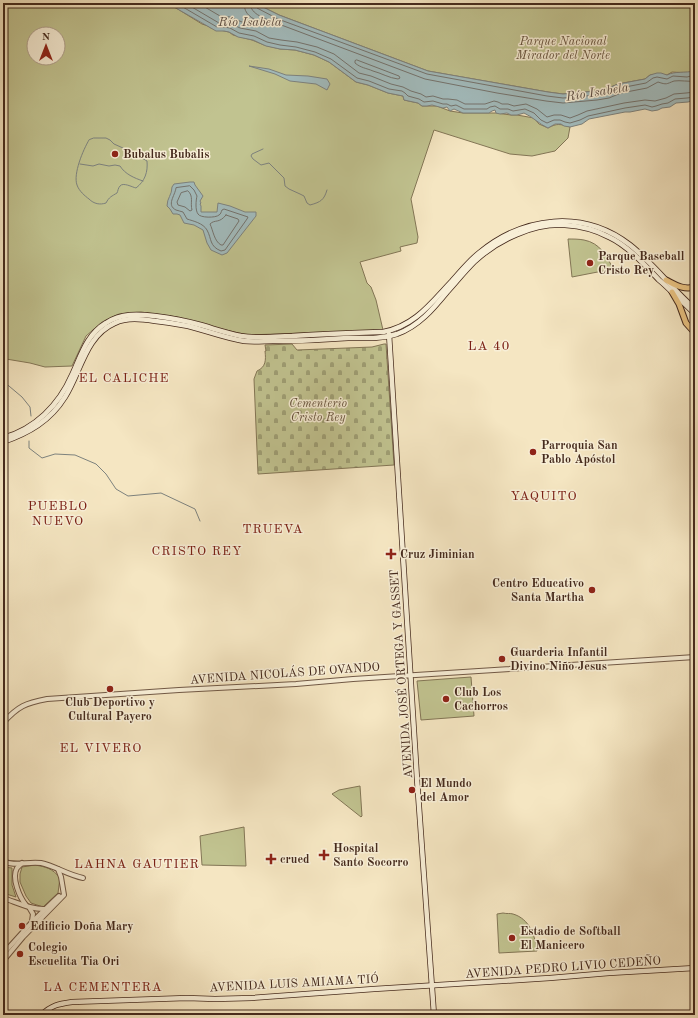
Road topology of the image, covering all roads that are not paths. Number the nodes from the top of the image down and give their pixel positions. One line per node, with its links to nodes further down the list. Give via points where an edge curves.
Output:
1 (573, 224): 2 (main road, via 592,225 615,234 637,250); 4 (main road, via 616,241); 7 (main road, via 552,223 508,239 475,261 422,320 394,335)
2 (666, 280): 3 (main road, via 680,287); 5 (main road)
3 (695, 287)
4 (672, 292): 6 (main road); 8 (main road, via 686,322)
5 (695, 309)
6 (695, 314)
7 (389, 333): 9 (main road, via 322,340 249,341 175,324 137,319 122,321 107,327 94,338 64,398 48,418); 13 (main road, AVENIDA JOSÉ ORTEGA Y GASSET)
8 (695, 333)
9 (17, 435): 10 (main road); 11 (main road)
10 (3, 437)
11 (3, 442)
12 (695, 657): 13 (street, AVENIDA NICOLÁS DE OVANDO)
13 (412, 676): 14 (street, AVENIDA NICOLÁS DE OVANDO, via 48,699 24,705 11,713); 26 (main road, AVENIDA JOSÉ ORTEGA Y GASSET)
14 (3, 723)
15 (3, 860): 16 (street)
16 (22, 863): 17 (street, via 48,864); 20 (street, via 15,874 18,890)
17 (58, 869): 18 (street); 21 (street, via 64,893)
18 (83, 878)
19 (3, 898): 20 (street)
20 (28, 906): 21 (street); 22 (street, via 33,913)
21 (48, 908): 22 (street); 24 (street)
22 (32, 922): 23 (street)
23 (3, 954)
24 (3, 961)
25 (695, 968): 26 (main road, AVENIDA PEDRO LIVIO CEDEÑO)
26 (432, 985): 27 (main road, AVENIDA LUIS AMIAMA TIÓ, via 252,998 72,1002 55,1005); 28 (main road, AVENIDA JOSÉ ORTEGA Y GASSET)
27 (41, 1015)
28 (434, 1015)

